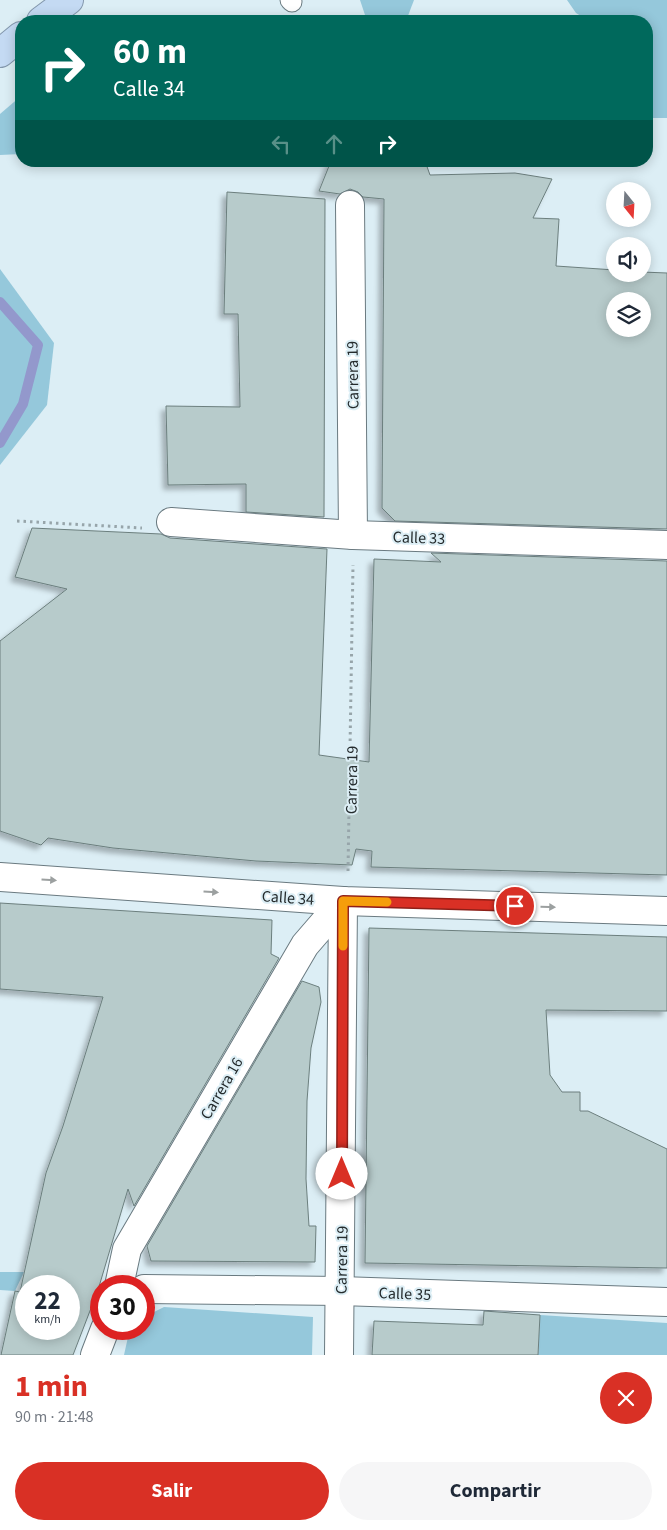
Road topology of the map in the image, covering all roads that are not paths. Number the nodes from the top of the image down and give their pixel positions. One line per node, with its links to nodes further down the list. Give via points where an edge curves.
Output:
1 (69, 0): 2 (highway)
2 (49, 15)
3 (15, 41): 4 (highway)
4 (0, 53)
5 (350, 205): 7 (street, Carrera 19)
6 (175, 522): 7 (street, Calle 33)
7 (353, 535): 8 (street, Calle 33)
8 (667, 545)
9 (0, 877): 10 (street, Calle 34, one-way to 10)
10 (343, 901): 11 (street, Calle 34, one-way to 11); 12 (street, Carrera 16, via 305,945 127,1248); 14 (street, Carrera 19)
11 (667, 911)
12 (122, 1275)
13 (155, 1288): 14 (street, Calle 35)
14 (341, 1291): 15 (street, Calle 35); 18 (street, Carrera 19)
15 (667, 1302)
16 (101, 1340): 17 (street)
17 (95, 1355)
18 (339, 1355)

